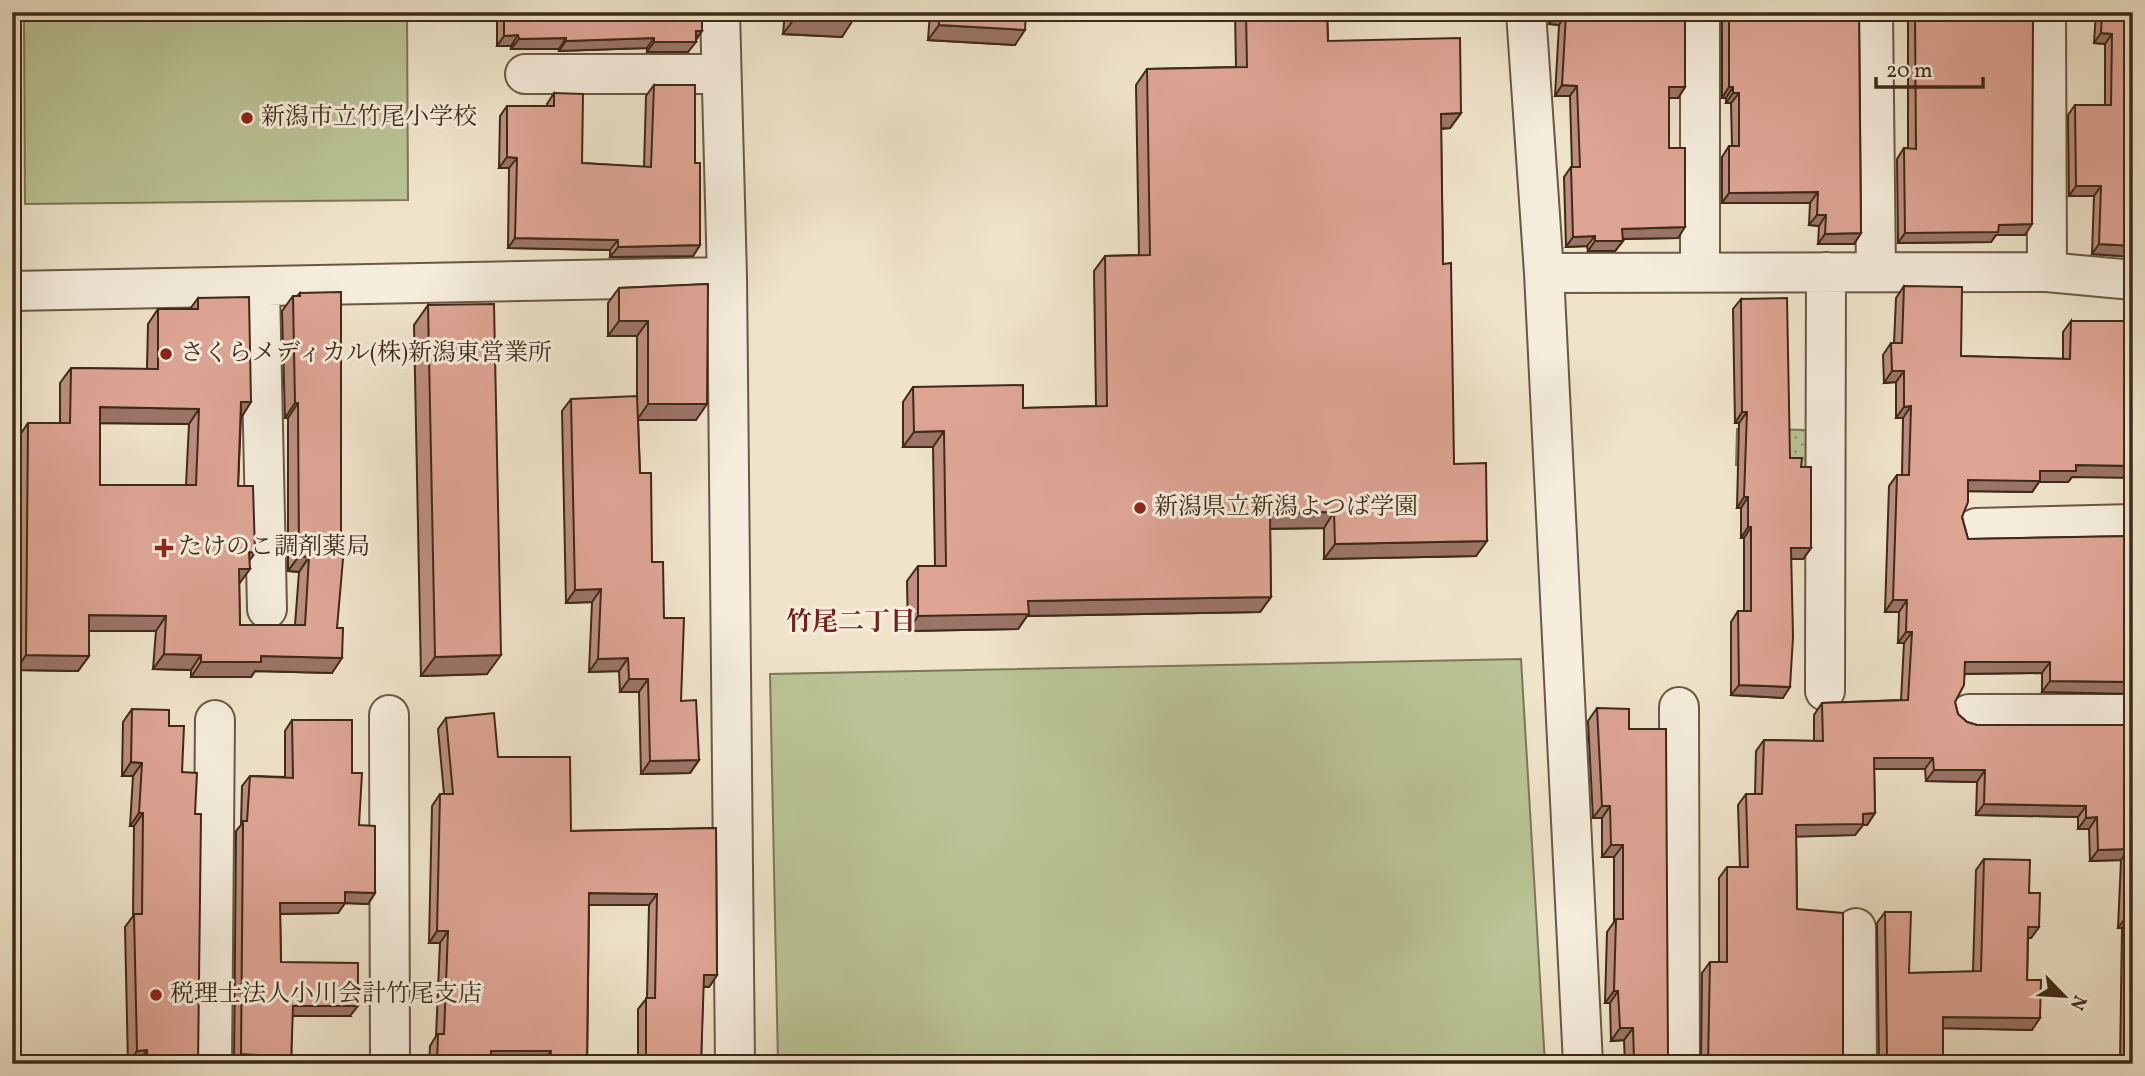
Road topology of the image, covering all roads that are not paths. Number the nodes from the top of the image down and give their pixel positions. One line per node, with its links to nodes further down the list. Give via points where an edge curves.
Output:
1 (720, 12): 7 (street)
2 (1526, 12): 12 (street)
3 (1700, 12): 8 (street)
4 (1873, 12): 10 (street)
5 (2046, 12): 11 (street)
6 (526, 74): 7 (street)
7 (721, 74): 13 (street)
8 (1700, 272): 9 (street); 12 (street)
9 (1826, 272): 10 (street); 20 (street)
10 (1876, 272): 11 (street)
11 (2047, 272): 14 (street)
12 (1544, 273): 30 (street)
13 (727, 277): 15 (street); 29 (street)
14 (2133, 280)
15 (260, 289): 16 (street); 19 (street)
16 (12, 291)
17 (2133, 524): 18 (street)
18 (1976, 528)
19 (267, 609)
20 (1825, 691)
21 (1679, 707): 31 (street)
22 (1969, 714): 23 (street)
23 (2133, 714)
24 (389, 715): 28 (street)
25 (215, 720): 27 (street)
26 (1856, 929): 32 (street)
27 (212, 1064)
28 (390, 1064)
29 (735, 1064)
30 (1583, 1064)
31 (1680, 1064)
32 (1857, 1064)

